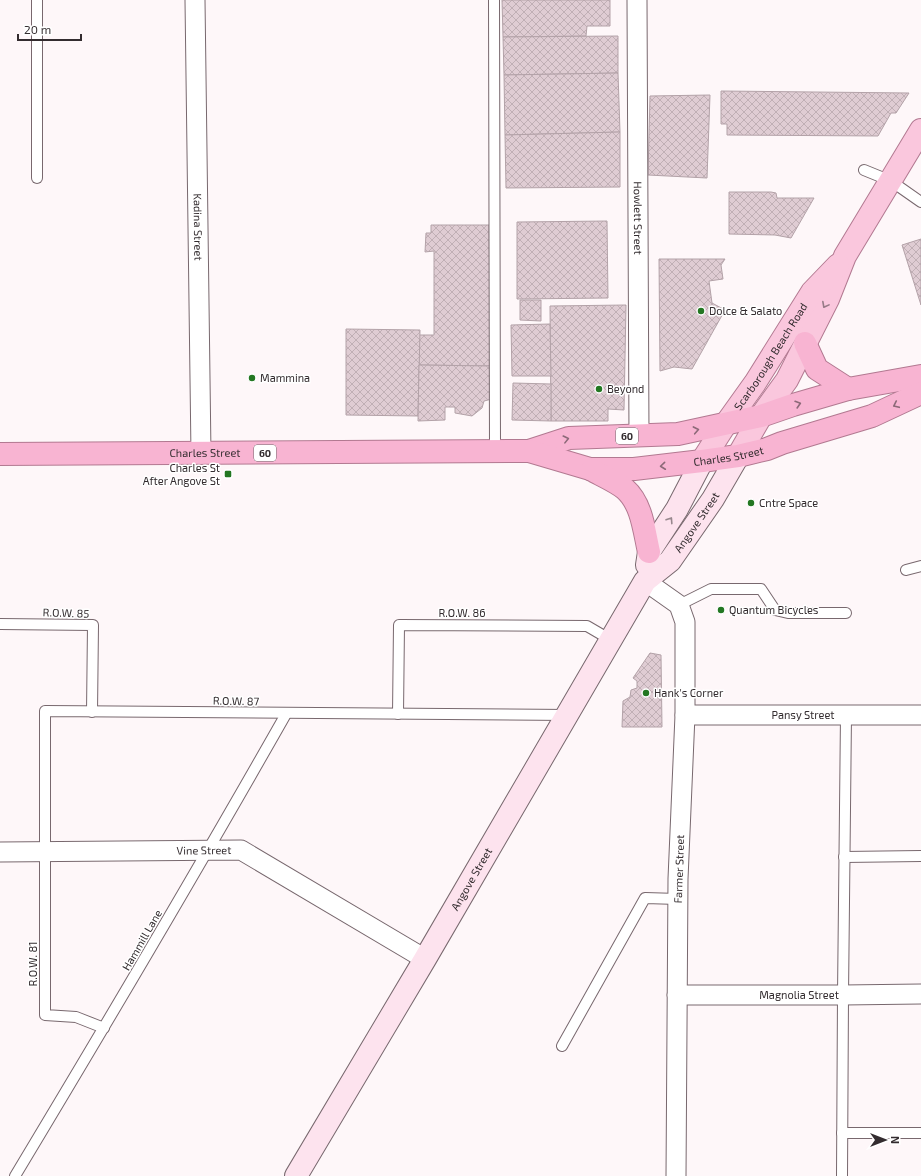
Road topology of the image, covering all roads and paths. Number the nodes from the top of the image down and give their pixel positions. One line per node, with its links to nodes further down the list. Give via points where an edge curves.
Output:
1 (37, 0): 7 (lane)
2 (195, 0): 21 (street, Kadina Street)
3 (494, 0): 18 (lane)
4 (638, 0): 17 (street, Howlett Street)
5 (921, 130): 8 (main road, Scarborough Beach Road)
6 (864, 170): 8 (lane)
7 (37, 178)
8 (891, 182): 9 (lane); 10 (main road, Scarborough Beach Road)
9 (921, 202)
10 (845, 256): 11 (main road, Scarborough Beach Road, one-way to 11, via 828,299); 16 (main road, Scarborough Beach Road, via 812,292 755,383)
11 (805, 343): 13 (highway, via 818,369); 15 (main road, Scarborough Beach Road, via 787,380)
12 (921, 376): 13 (highway, Charles Street / 60)
13 (848, 389): 15 (highway, Charles Street / 60, one-way to 13)
14 (921, 393): 22 (highway, Charles Street / 60, one-way to 22, via 872,416)
15 (761, 416): 16 (highway, Charles Street / 60); 22 (main road, Scarborough Beach Road)
16 (725, 425): 17 (highway, Charles Street / 60, one-way to 16, via 678,434); 23 (main road, Scarborough Beach Road)
17 (639, 436): 19 (highway, Charles Street / 60, one-way to 17, via 569,438)
18 (495, 451): 19 (highway, Charles Street / 60); 21 (highway, Charles Street / 60)
19 (530, 451): 24 (highway, Charles Street / 60)
20 (0, 454): 21 (highway, Charles Street / 60)
21 (201, 454)
22 (738, 456): 23 (highway, Charles Street / 60); 28 (main road, Angove Street, via 670,561)
23 (702, 461): 24 (highway, Charles Street / 60, one-way to 24, via 634,469); 25 (main road, Angove Street, one-way to 23, via 677,509)
24 (590, 469): 25 (highway, via 624,488 634,500 643,523)
25 (649, 552): 28 (main road, Angove Street)
26 (921, 566): 27 (lane)
27 (906, 570)
28 (645, 581): 29 (street); 32 (main road, Angove Street)
29 (679, 605): 30 (lane, via 711,589 761,590 775,610 788,613); 37 (street, Farmer Street, via 685,622)
30 (846, 613)
31 (0, 624): 33 (lane, R.O.W. 85, via 93,625)
32 (611, 640): 35 (lane, R.O.W. 86, via 587,626 399,625); 36 (main road, Angove Street)
33 (92, 712): 34 (lane, R.O.W. 87); 42 (lane, R.O.W. 87, via 45,711)
34 (286, 714): 35 (lane, R.O.W. 87); 40 (lane, Hammill Lane)
35 (398, 714): 36 (lane, R.O.W. 87)
36 (568, 715): 46 (main road, Angove Street)
37 (685, 715): 38 (street, Pansy Street); 45 (street, Farmer Street)
38 (846, 715): 39 (street, Pansy Street); 44 (lane)
39 (921, 715)
40 (209, 850): 42 (street, Vine Street); 46 (street, Vine Street, via 241,850); 50 (lane, Hammill Lane)
41 (0, 852): 42 (street, Vine Street)
42 (45, 852): 50 (lane, R.O.W. 81, via 46,1015 76,1017)
43 (921, 856): 44 (lane)
44 (844, 857): 49 (lane)
45 (678, 899): 48 (street, Farmer Street); 51 (lane, via 645,898)
46 (425, 960): 55 (main road, Angove Street)
47 (921, 994): 49 (street, Magnolia Street)
48 (677, 995): 49 (street, Magnolia Street); 56 (street, Farmer Street)
49 (843, 995): 52 (lane)
50 (104, 1028): 54 (lane, Hammill Lane)
51 (562, 1046)
52 (842, 1132): 53 (lane); 57 (lane)
53 (921, 1132)
54 (15, 1176)
55 (296, 1176)
56 (676, 1176)
57 (842, 1176)

